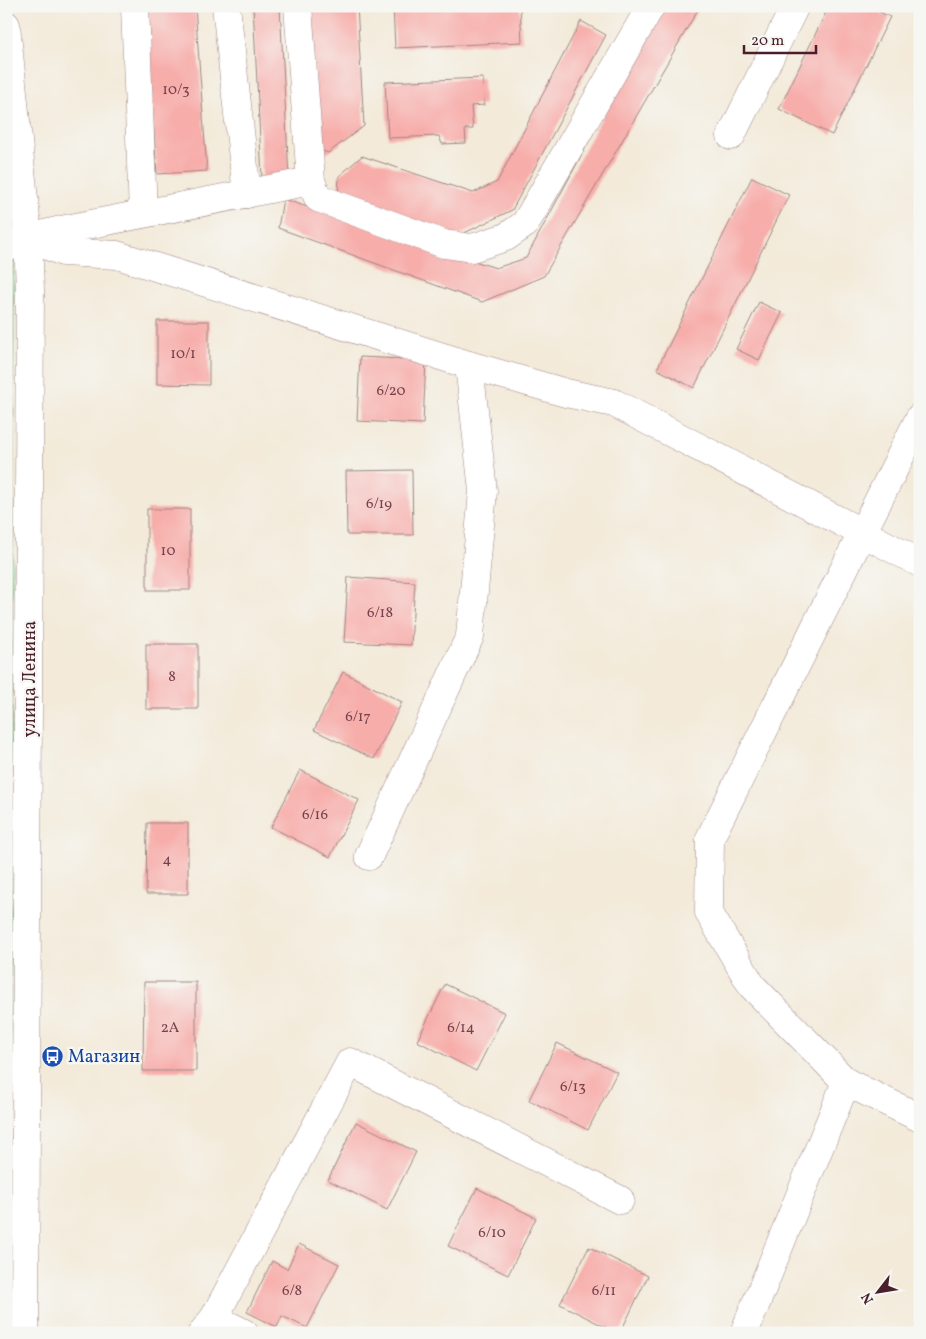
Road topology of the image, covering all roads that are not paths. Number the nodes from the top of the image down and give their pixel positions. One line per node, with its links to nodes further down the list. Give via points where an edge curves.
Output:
1 (135, 6): 10 (street)
2 (226, 6): 9 (street)
3 (298, 6): 8 (street)
4 (652, 6): 8 (street, via 525,224 506,237 472,248 444,244 318,198)
5 (795, 6): 7 (street)
6 (6, 25): 11 (street, улица Ленина)
7 (731, 136)
8 (311, 181): 9 (street)
9 (247, 194): 10 (street)
10 (143, 214): 11 (street)
11 (17, 243): 12 (street, via 63,252 117,255); 14 (street, улица Ленина)
12 (469, 365): 15 (street, via 614,403); 18 (street, via 483,491 470,636)
13 (920, 417): 15 (street)
14 (18, 489): 17 (street, улица Ленина)
15 (862, 534): 16 (street); 19 (street, via 710,838 709,913 752,986)
16 (920, 563)
17 (17, 793): 22 (street, улица Ленина)
18 (369, 856)
19 (846, 1082): 20 (street); 25 (street)
20 (920, 1118)
21 (620, 1200): 23 (street, via 350,1062)
22 (19, 1317)
23 (208, 1325): 24 (street)
24 (244, 1333)
25 (744, 1333)

